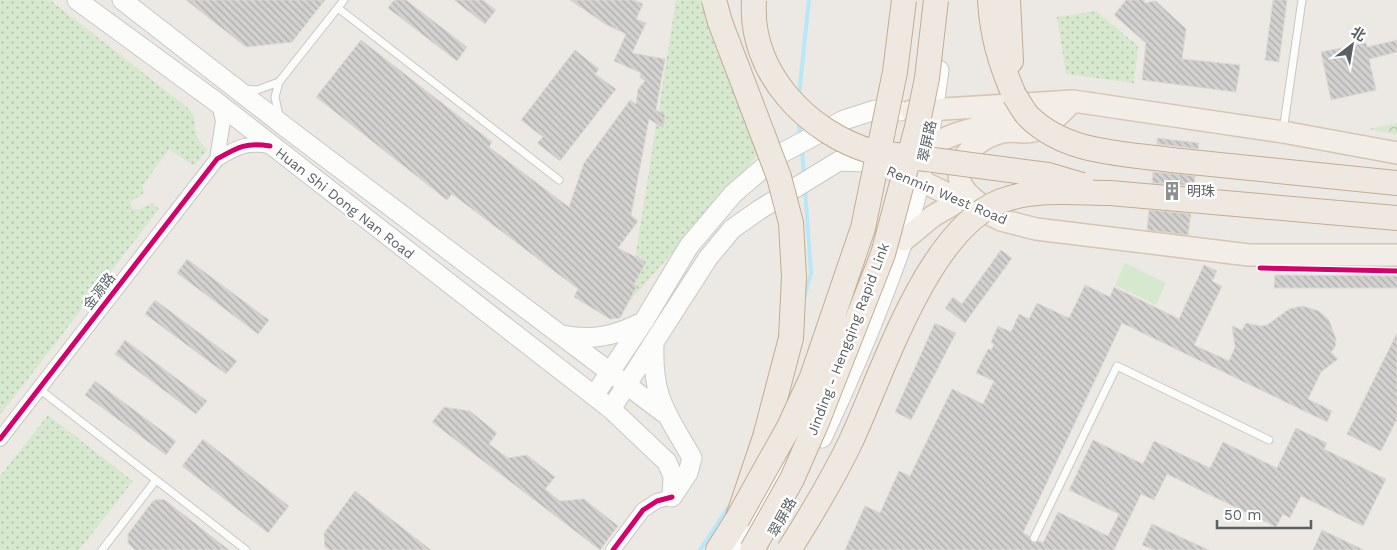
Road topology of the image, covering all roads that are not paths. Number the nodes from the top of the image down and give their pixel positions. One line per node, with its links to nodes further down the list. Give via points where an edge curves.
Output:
1 (77, 0): 18 (main road, Huan Shi Dong Nan Road)
2 (122, 0): 15 (main road, Huan Shi Dong Nan Road)
3 (344, 0): 13 (lane)
4 (714, 0): 51 (highway, bridge, via 779,177 791,223 794,277 791,338 765,437)
5 (754, 0): 32 (highway, bridge, via 760,45 784,92 813,124 852,146 874,152 1048,176)
6 (904, 0): 51 (highway, Jinding - Hengqing Rapid Link, bridge, via 895,72 863,228 812,377 789,427)
7 (928, 0): 21 (main road, 翠屏路)
8 (936, 0): 58 (highway, Jinding - Hengqing Rapid Link, bridge, via 917,127 884,254 818,422 792,479)
9 (948, 0): 20 (main road, 翠屏路)
10 (990, 0): 16 (highway, via 998,57)
11 (1008, 0): 16 (highway)
12 (1302, 0): 23 (lane)
13 (338, 8): 14 (lane); 29 (lane)
14 (279, 82): 15 (lane, via 257,90); 22 (lane, via 275,106)
15 (232, 85): 22 (main road, Huan Shi Dong Nan Road)
16 (1014, 95): 31 (highway, bridge, via 1029,117 1050,133 1082,148)
17 (1073, 102): 19 (main road); 23 (main road); 35 (main road, via 1038,130 1025,134 1005,131 990,136 974,146 963,159 959,177 963,187)
18 (219, 104): 24 (main road, Huan Shi Dong Nan Road); 27 (street, via 223,121)
19 (1042, 105): 20 (main road); 25 (main road)
20 (934, 110): 21 (main road); 25 (main road, 翠屏路)
21 (911, 111): 28 (main road, 翠屏路); 38 (main road, via 874,110 844,120 778,155 734,194 689,246)
22 (288, 129): 39 (main road, Huan Shi Dong Nan Road)
23 (1283, 132): 26 (main road)
24 (270, 146): 27 (street, via 252,143 238,146); 44 (main road, Huan Shi Dong Nan Road)
25 (926, 146): 28 (main road); 30 (main road, 翠屏路)
26 (1397, 153)
27 (217, 159): 43 (street, 金源路)
28 (895, 170): 30 (main road, Renmin West Road); 40 (main road, Renmin West Road, via 866,162 839,161 732,229 708,258); 57 (main road, 翠屏路, via 878,232 844,327 792,448)
29 (559, 180)
30 (919, 180): 33 (main road, Renmin West Road); 36 (main road, 翠屏路)
31 (1397, 183)
32 (1110, 193): 34 (highway); 60 (highway, bridge, via 1018,196 999,202 961,229 935,262 914,298 850,443)
33 (959, 201): 35 (main road, Renmin West Road); 36 (main road, via 933,216)
34 (1397, 218)
35 (1001, 220): 37 (main road, Renmin West Road, via 1036,229 1249,255)
36 (904, 240): 59 (main road, 翠屏路, via 840,399 792,502)
37 (1397, 255)
38 (644, 321): 39 (main road, via 607,337 583,339); 41 (main road)
39 (559, 335): 41 (main road, Huan Shi Dong Nan Road)
40 (654, 342): 42 (main road, Renmin West Road); 46 (main road, via 655,380)
41 (611, 373): 42 (main road, Huan Shi Dong Nan Road); 44 (main road)
42 (626, 385): 45 (main road, Renmin West Road); 46 (main road, Huan Shi Dong Nan Road)
43 (38, 388): 47 (street, 金源路); 49 (lane)
44 (594, 396): 45 (main road, Huan Shi Dong Nan Road)
45 (611, 409): 50 (main road, Huan Shi Dong Nan Road, via 667,462 673,476)
46 (664, 412): 50 (main road, via 692,458 688,474)
47 (0, 438)
48 (1269, 440): 52 (lane, via 1117,366)
49 (156, 480): 53 (lane); 54 (lane)
50 (672, 497): 55 (street, via 643,510)
51 (737, 520): 56 (highway, Jinding - Hengqing Rapid Link)
52 (1034, 538)
53 (102, 550)
54 (246, 550)
55 (613, 550)
56 (718, 550)
57 (733, 550)
58 (752, 550)
59 (764, 550)
60 (789, 550)

